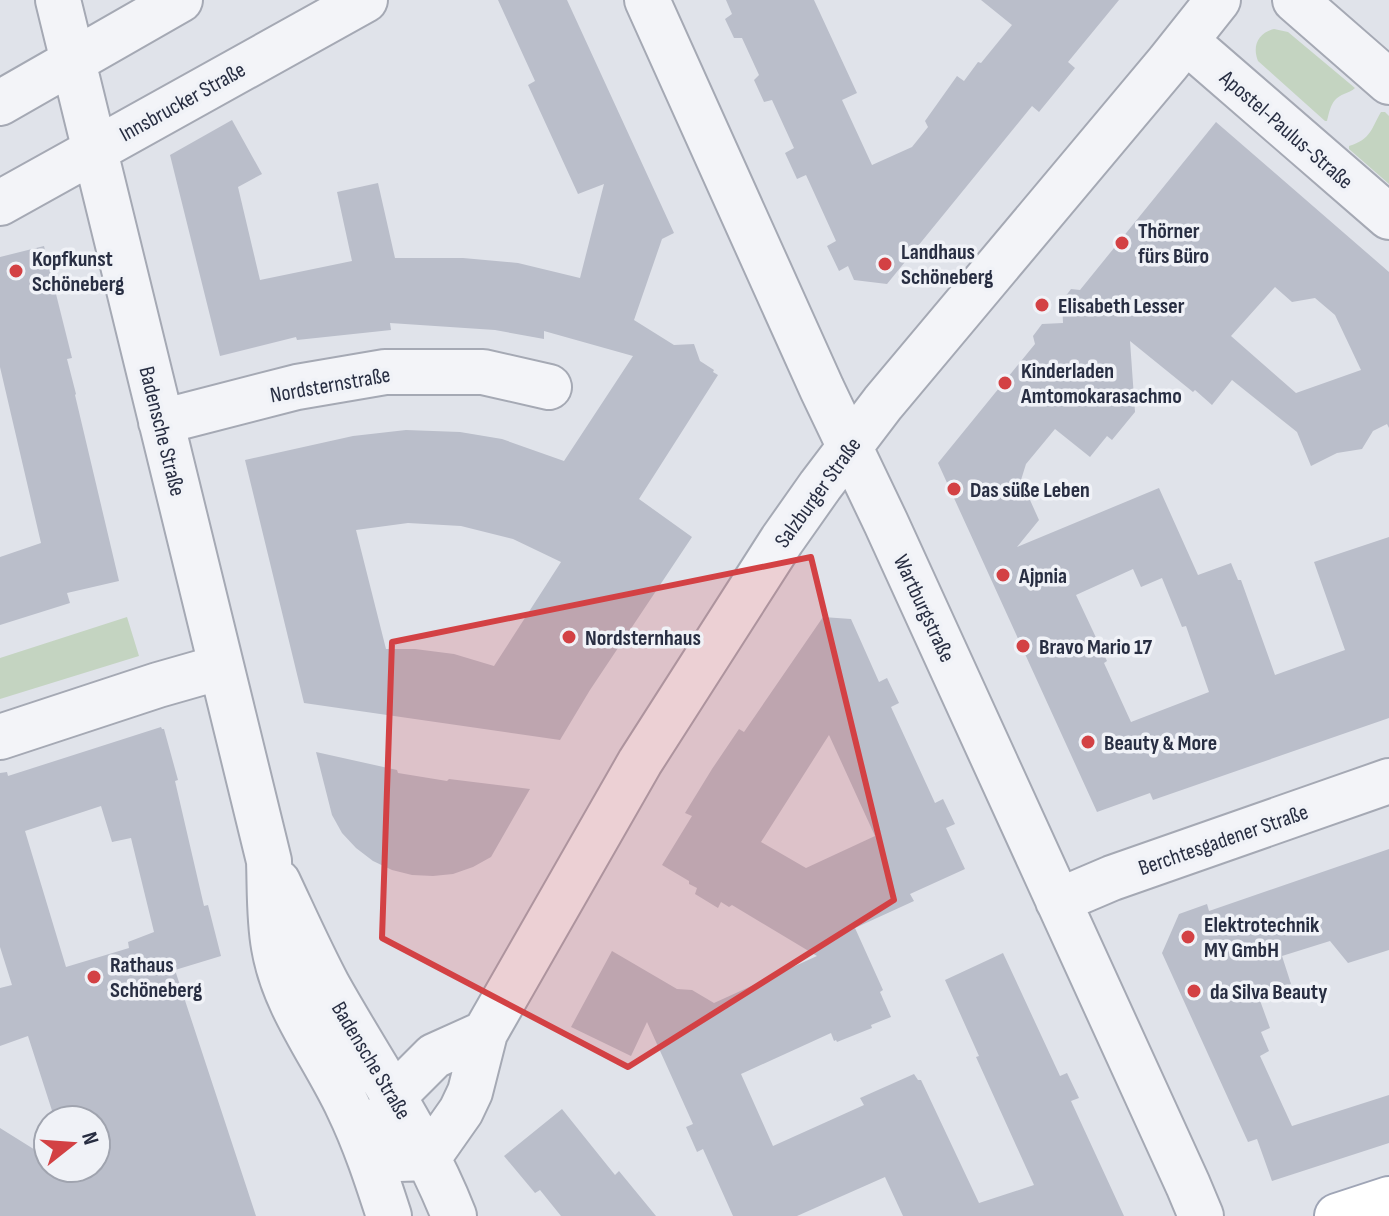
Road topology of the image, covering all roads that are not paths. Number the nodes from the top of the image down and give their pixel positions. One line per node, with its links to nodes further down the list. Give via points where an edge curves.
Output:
1 (58, 0): 8 (street, Badensche Straße)
2 (180, 0): 8 (street)
3 (365, 0): 11 (street, Innsbrucker Straße)
4 (647, 0): 16 (street, Wartburgstraße)
5 (1218, 0): 7 (street, Salzburger Straße)
6 (1295, 0): 9 (street)
7 (1186, 41): 13 (street, Apostel-Paulus-Straße); 16 (street, Salzburger Straße)
8 (73, 61): 10 (street); 11 (street, Badensche Straße)
9 (1389, 82)
10 (0, 103)
11 (95, 150): 12 (street, Innsbrucker Straße); 15 (street, Badensche Straße)
12 (0, 203)
13 (1389, 217)
14 (549, 387): 15 (street, Nordsternstraße, via 483,372 385,372 297,387)
15 (161, 422): 17 (street, Badensche Straße)
16 (849, 447): 21 (street, Wartburgstraße); 22 (street, Salzburger Straße, via 782,540 640,762)
17 (221, 667): 18 (street); 20 (street, Badensche Straße)
18 (0, 737)
19 (1389, 781): 21 (street, Berchtesgadener Straße)
20 (269, 861): 23 (street, Badensche Straße, via 328,986); 25 (street, Badensche Straße, via 274,946 284,983)
21 (1058, 901): 29 (street, Wartburgstraße)
22 (485, 1033): 23 (street, via 434,1056); 24 (street, Salzburger Straße, via 470,1092)
23 (394, 1096): 24 (street, Badensche Straße); 25 (street)
24 (428, 1158): 25 (street); 28 (street, Badensche Straße)
25 (370, 1160): 27 (street, Badensche Straße)
26 (1389, 1199): 30 (main road)
27 (389, 1216)
28 (454, 1216)
29 (1201, 1216)
30 (1337, 1216)

